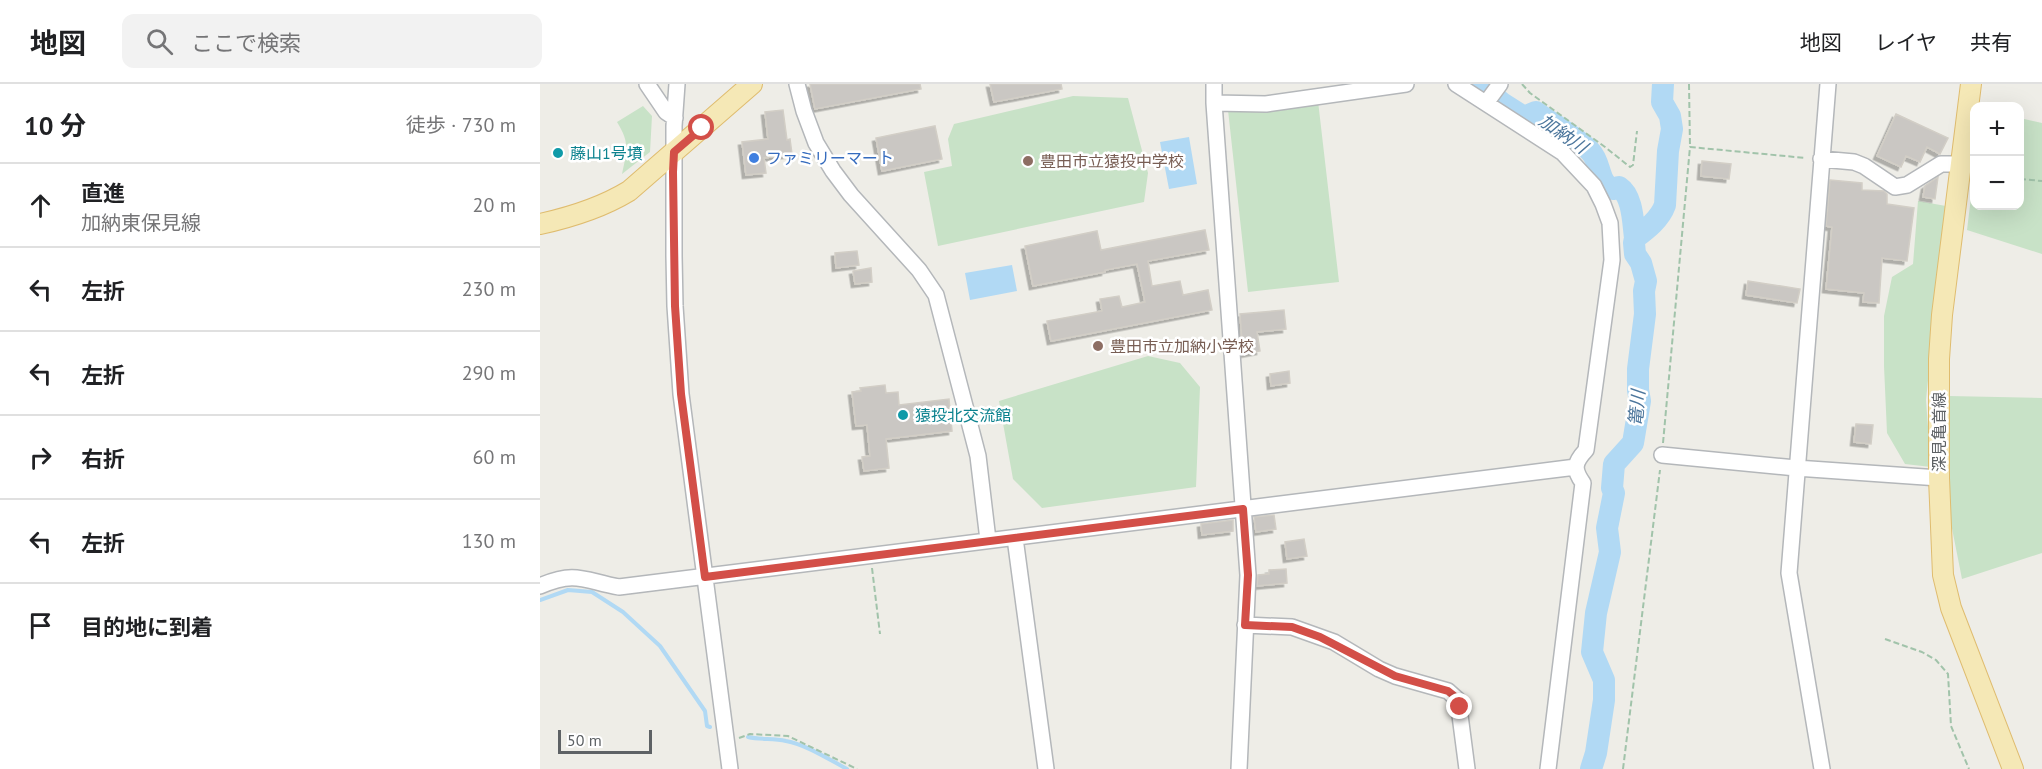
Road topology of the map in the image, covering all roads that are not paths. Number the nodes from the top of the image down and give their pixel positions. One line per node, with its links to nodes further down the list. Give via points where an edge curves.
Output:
1 (647, 84): 13 (street, via 666,112)
2 (677, 84): 13 (street)
3 (752, 84): 14 (main road)
4 (797, 84): 24 (street, via 816,143 833,171 936,295 978,456)
5 (1214, 84): 12 (street)
6 (1406, 84): 12 (street, via 1266,104)
7 (1456, 84): 11 (street)
8 (1500, 84): 11 (street)
9 (1827, 84): 15 (street)
10 (1971, 84): 16 (main road, 深見亀首線)
11 (1487, 101): 19 (street, via 1563,153 1594,186 1610,224 1612,260 1586,450)
12 (1214, 103): 22 (street)
13 (675, 118): 14 (street)
14 (674, 152): 17 (main road, via 607,205); 25 (street, via 675,306 681,394)
15 (1821, 159): 16 (street, via 1854,162 1895,187 1907,185 1941,164); 20 (street)
16 (1961, 164): 21 (main road, 深見亀首線, via 1942,315)
17 (540, 224)
18 (1662, 455): 20 (street)
19 (1576, 467): 22 (street); 32 (street, via 1583,483)
20 (1796, 468): 21 (street); 33 (street, via 1789,573)
21 (1939, 478): 34 (main road, 深見亀首線, via 1943,575 1951,608)
22 (1243, 509): 23 (street); 27 (street, via 1248,575)
23 (1016, 538): 24 (street); 29 (street)
24 (988, 540): 25 (street)
25 (705, 577): 26 (street, via 619,587 590,578 570,577); 28 (street)
26 (540, 586)
27 (1245, 625): 30 (street); 31 (street, via 1292,627 1334,642 1395,676 1453,694 1460,707)
28 (730, 769)
29 (1046, 769)
30 (1239, 769)
31 (1467, 769)
32 (1548, 769)
33 (1822, 769)
34 (2013, 769)

